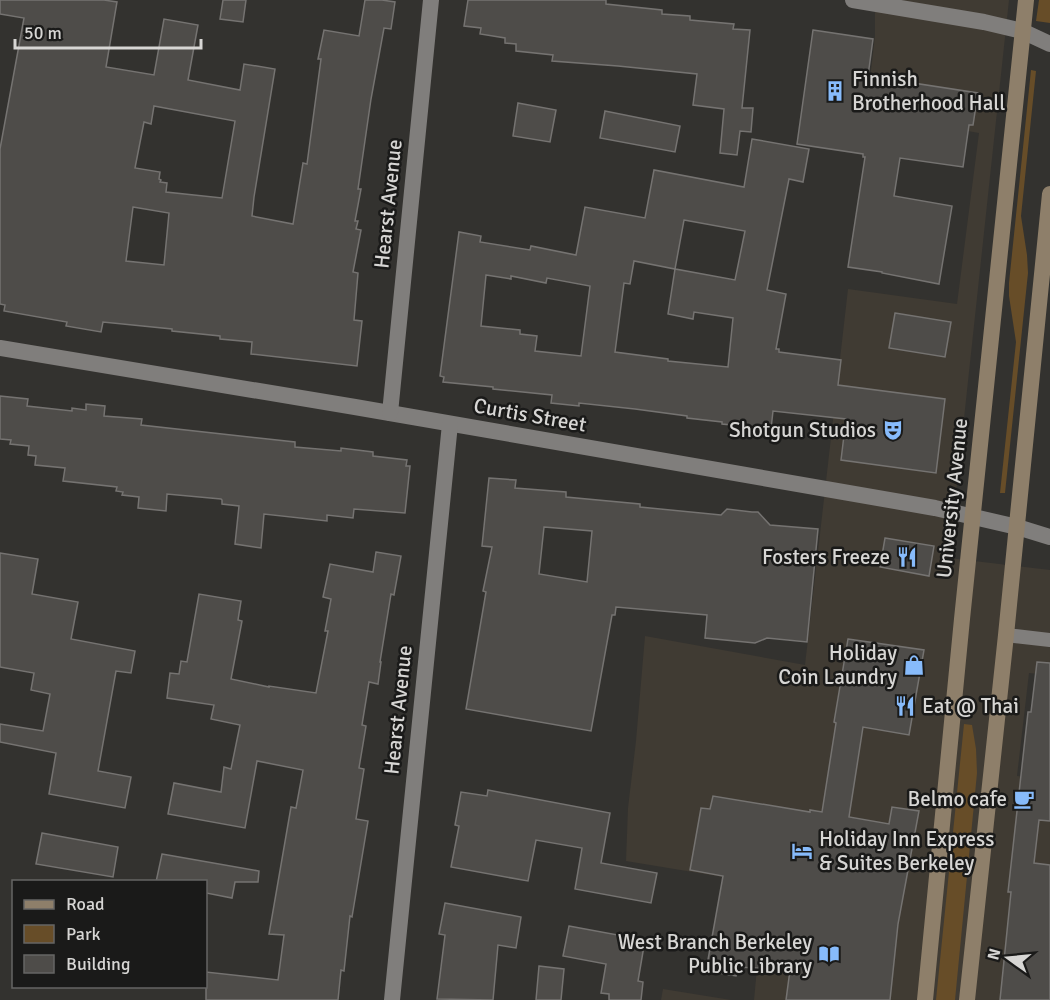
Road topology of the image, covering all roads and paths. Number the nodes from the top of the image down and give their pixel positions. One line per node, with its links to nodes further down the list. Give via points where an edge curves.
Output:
1 (431, 0): 8 (street, Hearst Avenue)
2 (853, 0): 4 (street)
3 (1026, 0): 4 (main road, University Avenue)
4 (1022, 31): 5 (street); 10 (main road, University Avenue)
5 (1050, 44)
6 (1050, 194): 11 (main road)
7 (0, 348): 8 (street, Curtis Street)
8 (390, 413): 9 (street, Curtis Street)
9 (450, 424): 10 (street, Curtis Street); 15 (street, Hearst Avenue)
10 (973, 516): 11 (street, Curtis Street); 16 (main road, University Avenue)
11 (1017, 527): 12 (street, Curtis Street); 13 (main road)
12 (1050, 537)
13 (1006, 635): 14 (lane); 17 (main road)
14 (1050, 640)
15 (392, 1000)
16 (925, 1000)
17 (967, 1000)

